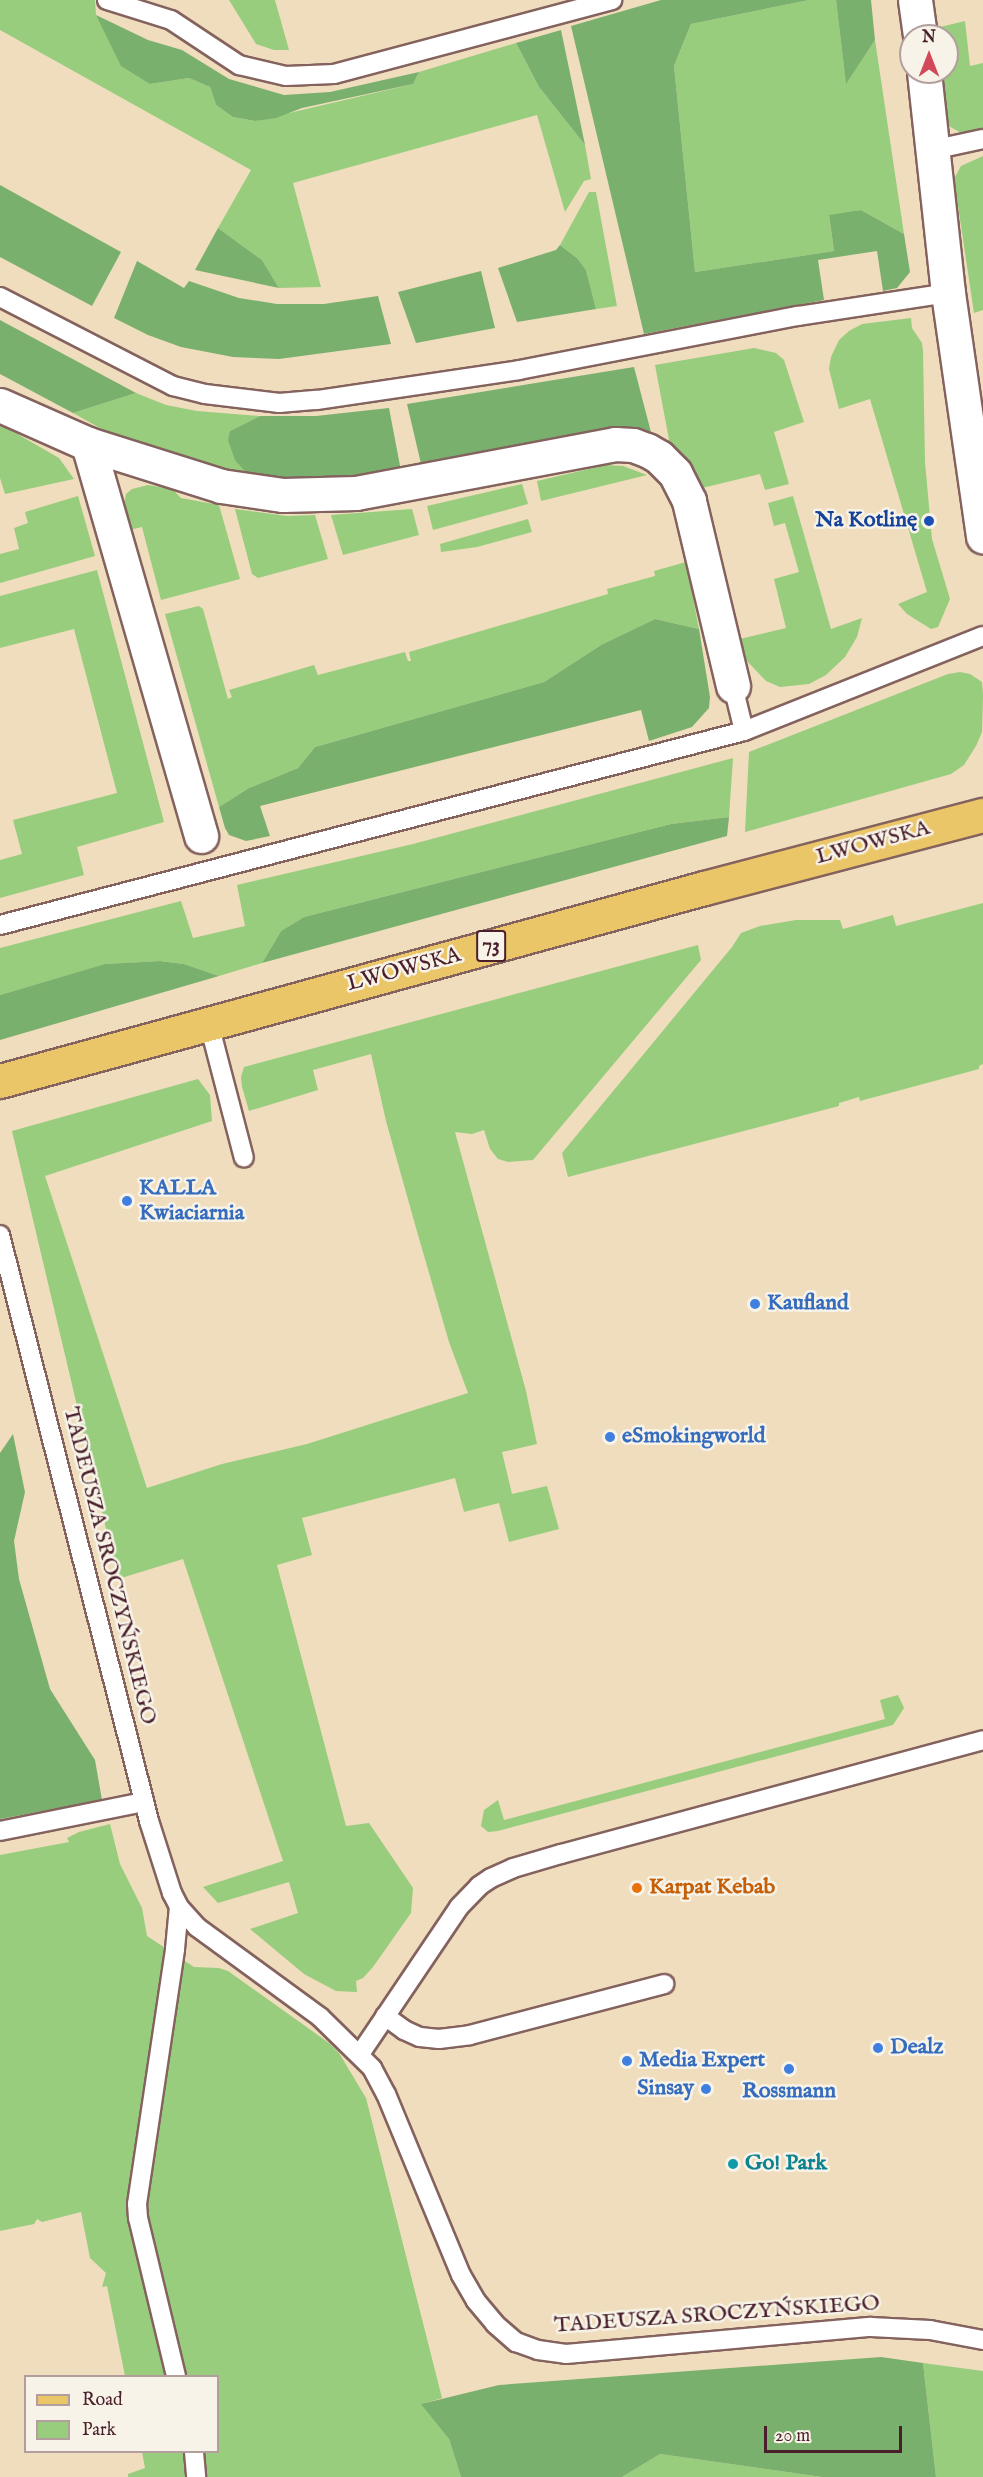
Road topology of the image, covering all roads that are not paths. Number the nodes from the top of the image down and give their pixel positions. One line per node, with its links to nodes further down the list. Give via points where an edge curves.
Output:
1 (106, 0): 2 (lane, via 171,20 239,65 286,76 334,74)
2 (612, 0)
3 (915, 0): 4 (street)
4 (918, 24)
5 (925, 84): 7 (street)
6 (983, 138): 7 (lane)
7 (932, 150): 8 (street)
8 (948, 293): 9 (lane, via 798,316 519,370 317,400 279,402 173,387); 12 (street)
9 (0, 297)
10 (0, 405): 11 (street)
11 (88, 444): 14 (street, via 221,486 318,496 412,484 615,444 647,450 675,473 689,501); 17 (street)
12 (983, 536)
13 (983, 636): 15 (lane)
14 (734, 686): 15 (lane)
15 (744, 731): 18 (lane)
16 (983, 815): 20 (main road, LWOWSKA / 73)
17 (201, 836): 18 (lane)
18 (211, 871): 19 (lane)
19 (0, 926)
20 (209, 1024): 21 (main road, LWOWSKA / 73); 22 (lane)
21 (0, 1081)
22 (244, 1158)
23 (0, 1234): 25 (lane, TADEUSZA SROCZYŃSKIEGO)
24 (983, 1740): 29 (lane, via 504,1871 468,1896)
25 (144, 1802): 26 (lane); 27 (lane, TADEUSZA SROCZYŃSKIEGO)
26 (0, 1832)
27 (179, 1906): 30 (lane, TADEUSZA SROCZYŃSKIEGO, via 197,1927 302,2002); 32 (lane, TADEUSZA SROCZYŃSKIEGO, via 137,2204)
28 (664, 1984): 29 (lane, via 470,2035 439,2039 420,2037)
29 (385, 2016): 30 (lane)
30 (360, 2054): 31 (lane, TADEUSZA SROCZYŃSKIEGO, via 386,2094 461,2276 476,2301 516,2342 566,2354 871,2327 930,2330)
31 (983, 2340)
32 (176, 2375)
33 (194, 2453): 34 (lane)
34 (196, 2477)

